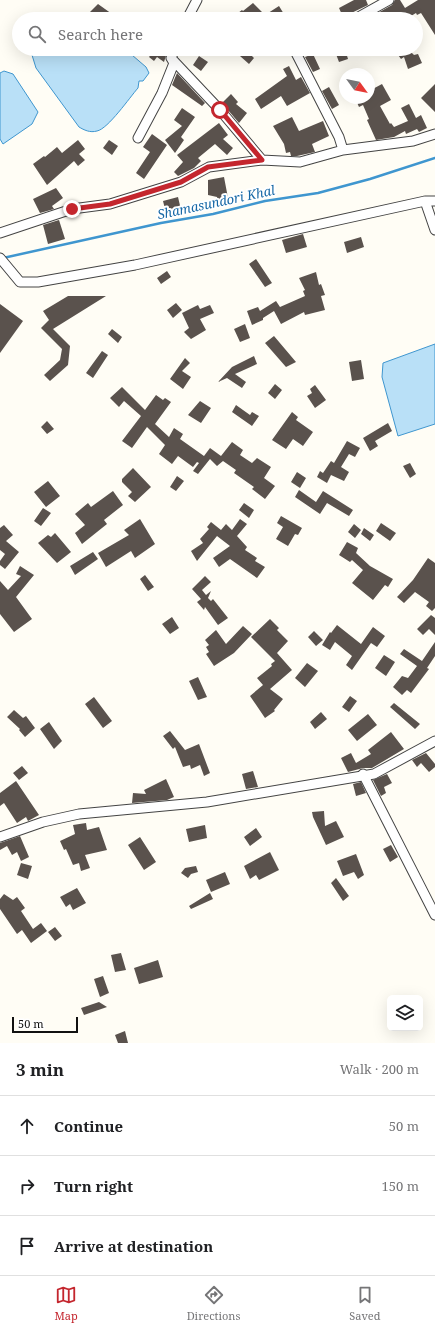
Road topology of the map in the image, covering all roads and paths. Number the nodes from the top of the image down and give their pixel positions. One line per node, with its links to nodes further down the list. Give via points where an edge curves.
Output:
1 (197, 0): 3 (street)
2 (389, 0): 4 (street)
3 (191, 12)
4 (367, 12)
5 (298, 56): 9 (street, via 339,137)
6 (171, 58): 8 (street, via 174,63); 10 (street)
7 (435, 134): 9 (street, via 413,141)
8 (138, 138)
9 (343, 150): 10 (street, via 300,162)
10 (262, 160): 14 (street, via 208,167 181,182 110,204 72,209)
11 (425, 201): 12 (street); 13 (street); 15 (street, via 135,265 38,282 20,282)
12 (435, 201)
13 (435, 230)
14 (0, 233)
15 (2, 261)
16 (435, 741): 17 (street, via 374,774)
17 (363, 774): 18 (street, via 207,802 79,814 44,822); 19 (street)
18 (0, 837)
19 (435, 915)

